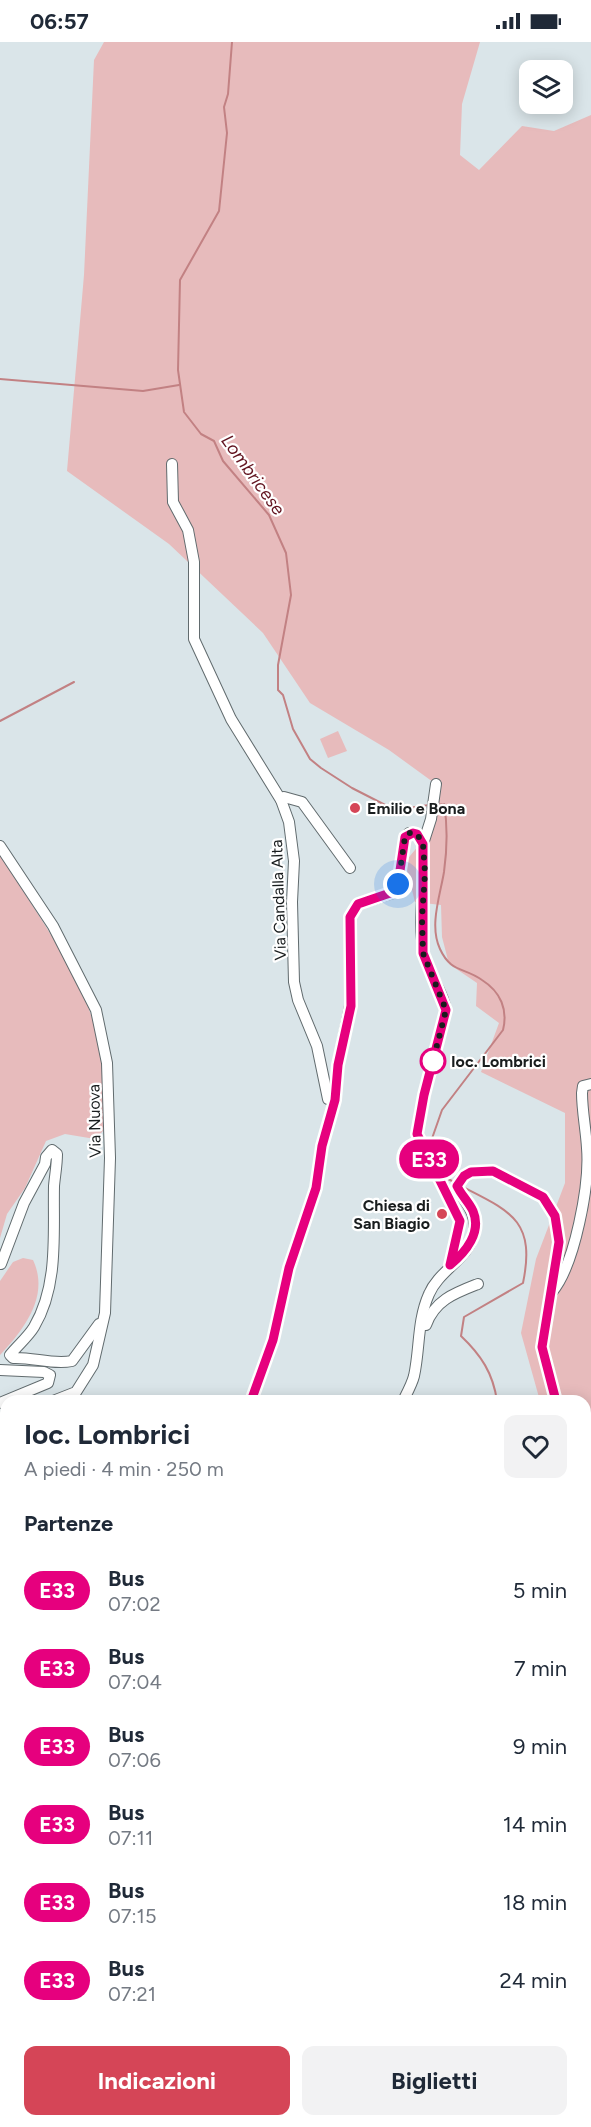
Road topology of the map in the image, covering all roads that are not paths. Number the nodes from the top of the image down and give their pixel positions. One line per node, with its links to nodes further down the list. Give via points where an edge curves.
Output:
1 (172, 464): 3 (street, Via Candalla Alta, via 173,502 188,530 194,562 194,639 231,719)
2 (436, 784): 4 (street)
3 (280, 800): 6 (street, via 302,802); 8 (street, Via Candalla Alta, via 289,822 294,861 294,982 317,1046 328,1099)
4 (423, 844): 8 (street, via 417,834 409,833 393,892 358,904 350,917 351,1006); 10 (street, via 423,953 446,1010 417,1134 460,1221)
5 (0, 846): 13 (street, Via Nuova, via 52,926 96,1010 110,1090)
6 (350, 868)
7 (591, 1084): 12 (street, via 583,1086 582,1092 587,1150 579,1225 559,1284)
8 (335, 1100): 18 (street, via 316,1188 289,1268 273,1340)
9 (1, 1264): 13 (street, via 24,1203 52,1150 57,1154 57,1164 55,1240 49,1283 34,1327 10,1355 61,1364 72,1361)
10 (450, 1265): 12 (street, via 467,1250 474,1233 473,1211 457,1186 464,1176 479,1170 493,1171 543,1197 555,1216 559,1242); 14 (street, via 429,1292)
11 (478, 1284): 14 (street, via 440,1302)
12 (552, 1292): 20 (street, via 542,1347)
13 (105, 1313): 17 (street, Via Nuova, via 93,1365 76,1392)
14 (417, 1338): 19 (street, via 414,1376)
15 (0, 1370): 16 (street, via 50,1375 39,1388)
16 (21, 1395)
17 (68, 1395)
18 (253, 1395)
19 (406, 1395)
20 (554, 1395)

